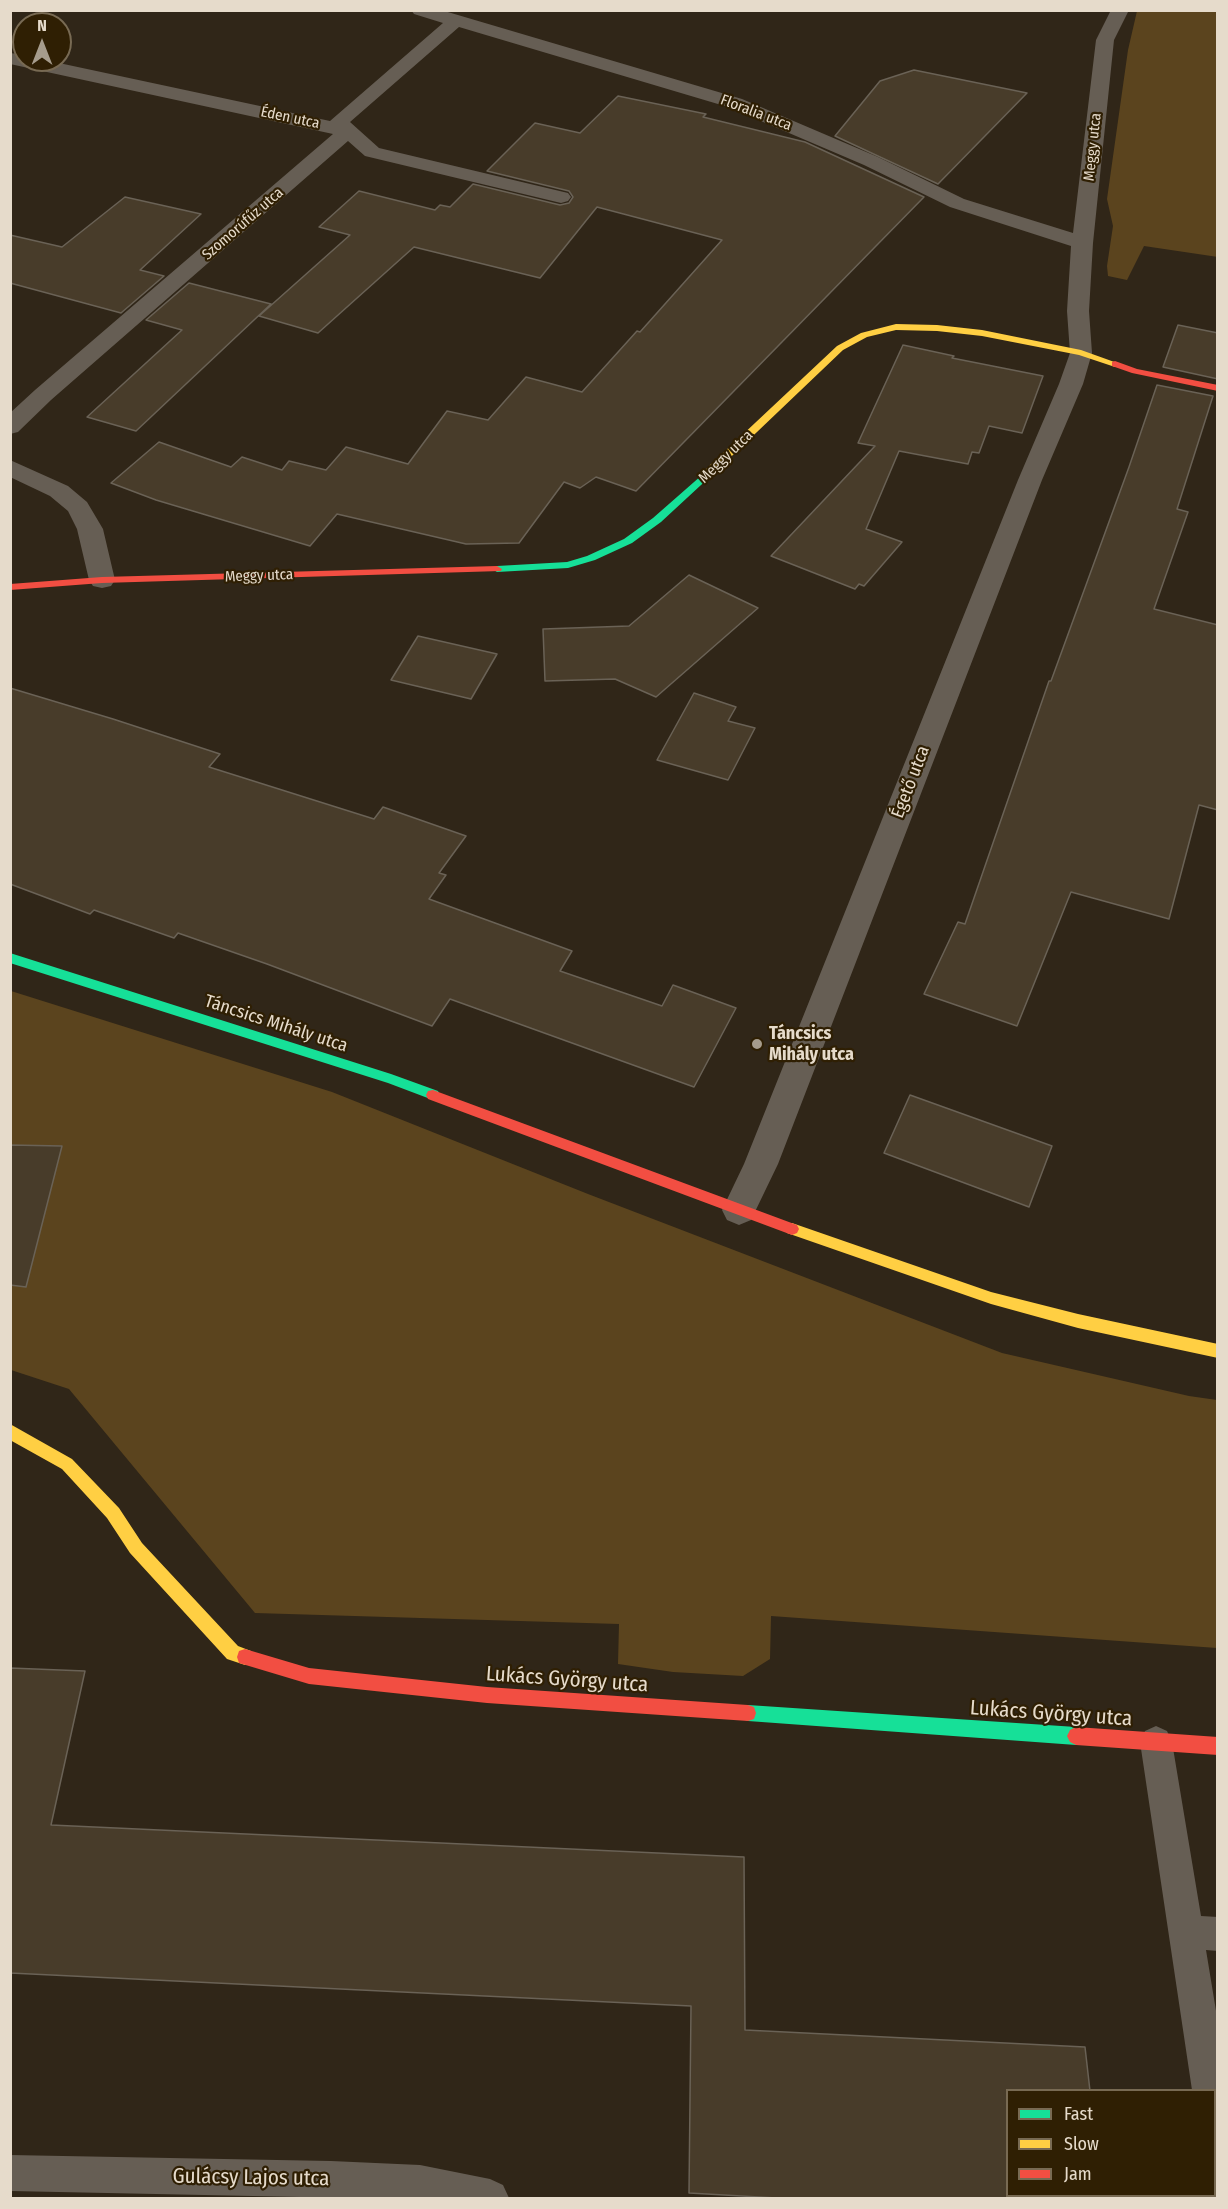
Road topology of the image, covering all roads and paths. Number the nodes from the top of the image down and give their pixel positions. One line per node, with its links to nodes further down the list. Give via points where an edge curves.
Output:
1 (420, 10): 3 (street, Floralia utca)
2 (1120, 10): 7 (street, Meggy utca, via 1104,40)
3 (456, 21): 5 (street, via 339,122); 7 (street, Floralia utca, via 735,103 957,203)
4 (10, 58): 5 (street, Éden utca)
5 (348, 131): 6 (street, Éden utca, via 372,152); 10 (street, Szomorúfűz utca)
6 (561, 197)
7 (1082, 243): 8 (street, Meggy utca, via 1078,311)
8 (1081, 353): 9 (street, via 1135,371); 12 (street, Meggy utca, via 937,328 896,327 864,335 840,348 657,520 628,541 568,565); 15 (street, Égető utca, via 761,1164)
9 (1218, 388)
10 (10, 427)
11 (10, 467): 12 (street, via 59,491 78,507 90,529)
12 (102, 580): 13 (street, Meggy utca)
13 (10, 587)
14 (10, 958): 15 (street, Táncsics Mihály utca, via 391,1079)
15 (739, 1210): 16 (street, Táncsics Mihály utca, via 991,1298)
16 (1216, 1350)
17 (10, 1431): 18 (street, Lukács György utca, via 67,1464 113,1513 136,1548 233,1653 309,1676 487,1695)
18 (1156, 1742): 19 (street, Lukács György utca); 20 (lane)
19 (1218, 1746)
20 (1202, 1933): 21 (lane)
21 (1210, 2089)
22 (10, 2173): 23 (lane, Gulácsy Lajos utca, via 387,2182 420,2184)
23 (490, 2199)

